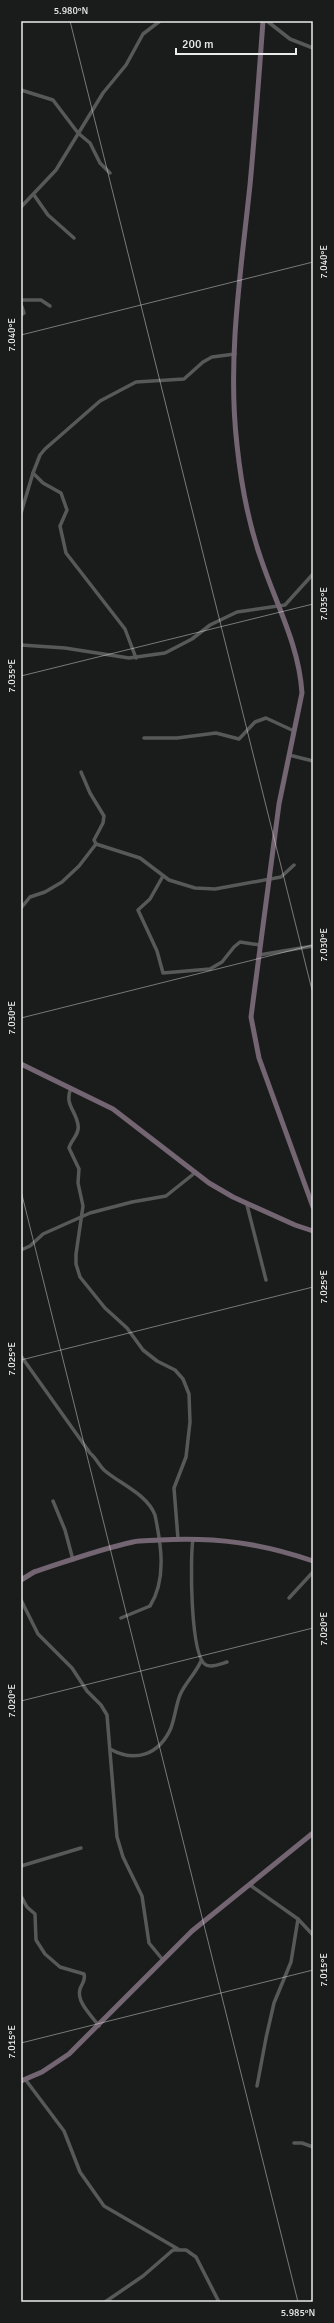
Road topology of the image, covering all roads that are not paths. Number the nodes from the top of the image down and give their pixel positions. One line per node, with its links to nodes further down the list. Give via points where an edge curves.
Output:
1 (160, 21): 6 (street, via 143,34 126,65 103,93)
2 (263, 21): 15 (street, via 250,185 241,250)
3 (268, 21): 4 (street, via 290,39)
4 (313, 48)
5 (21, 90): 6 (street, via 53,100)
6 (78, 133): 7 (street, via 90,143 100,163); 8 (street, via 56,170)
7 (110, 173)
8 (34, 195): 9 (street); 10 (street, via 48,215)
9 (21, 207)
10 (74, 238)
11 (21, 300): 13 (street, via 41,300)
12 (21, 304): 14 (street, via 24,313)
13 (50, 306)
14 (21, 315)
15 (235, 354): 16 (street, via 212,357 184,379 145,381 120,389 86,411 61,438 45,449); 19 (street, via 234,411 244,491 258,550)
16 (33, 473): 17 (street); 21 (street, via 43,483 61,493 67,510 60,526 66,553 125,629)
17 (21, 513)
18 (313, 574): 19 (street, via 299,587 288,603)
19 (280, 605): 21 (street, via 237,612 210,625 192,639 165,653); 22 (street, via 294,645 301,677 301,703)
20 (21, 645): 21 (street)
21 (136, 658)
22 (294, 731): 23 (street, via 266,718 254,722 239,738 216,732 177,738); 24 (street)
23 (144, 738)
24 (289, 755): 25 (street); 30 (street, via 278,804)
25 (313, 761)
26 (81, 772): 27 (street, via 104,816 104,823 94,840)
27 (96, 844): 29 (street, via 140,858); 31 (street, via 79,866 62,882 30,897)
28 (294, 865): 30 (street, via 284,875)
29 (163, 876): 30 (street, via 180,884 210,889); 32 (street, via 150,899 138,910 157,951 163,973 210,969 222,962 240,942)
30 (269, 878): 32 (street)
31 (21, 908)
32 (260, 945): 34 (street)
33 (313, 946): 34 (street)
34 (258, 955): 39 (street, via 251,1017 255,1042)
35 (21, 1064): 36 (street)
36 (71, 1088): 37 (street, via 113,1109); 40 (street, via 69,1105 78,1129 69,1148 79,1169 78,1183)
37 (196, 1172): 38 (street, via 209,1183); 40 (street, via 166,1196 103,1208)
38 (247, 1205): 41 (street); 43 (street)
39 (313, 1207)
40 (83, 1216): 42 (street, via 43,1234 30,1246); 46 (street, via 76,1259 80,1277 105,1308 127,1328 143,1350 175,1370 187,1387 190,1422 186,1457 174,1488)
41 (313, 1231)
42 (21, 1250)
43 (266, 1280)
44 (21, 1356): 48 (street, via 103,1469 145,1499 152,1507 158,1526)
45 (52, 1501): 49 (street, via 65,1530)
46 (178, 1539): 47 (street); 48 (street)
47 (193, 1539): 50 (street, via 261,1545); 56 (street, via 190,1575 196,1638)
48 (158, 1540): 49 (street, via 129,1543); 55 (street, via 163,1568 152,1602 149,1607)
49 (73, 1560): 52 (street, via 34,1572)
50 (313, 1561)
51 (313, 1572): 53 (street)
52 (21, 1580)
53 (289, 1598)
54 (21, 1600): 58 (street, via 38,1634 72,1668 87,1691 106,1711)
55 (121, 1618)
56 (201, 1660): 57 (street, via 209,1666); 58 (street, via 181,1694 171,1728 157,1747 134,1757 120,1755)
57 (227, 1662)
58 (110, 1749): 66 (street, via 117,1837 123,1857 142,1896 149,1943)
59 (313, 1833): 62 (street)
60 (80, 1848): 61 (street)
61 (21, 1866)
62 (250, 1884): 64 (street); 66 (street, via 209,1915)
63 (21, 1896): 67 (street, via 27,1907 35,1914 36,1940 45,1954 60,1967 84,1974 80,1990 81,2000)
64 (298, 1919): 65 (street); 69 (street, via 291,1962 274,2003)
65 (313, 1935)
66 (162, 1960): 67 (street)
67 (99, 2026): 68 (street, via 69,2054 42,2072)
68 (23, 2080): 72 (street, via 64,2131 80,2172 104,2206)
69 (257, 2086)
70 (294, 2143): 71 (street)
71 (313, 2147)
72 (178, 2249): 73 (street, via 170,2252 143,2276); 74 (street, via 191,2252 196,2257)
73 (105, 2302)
74 (219, 2302)

